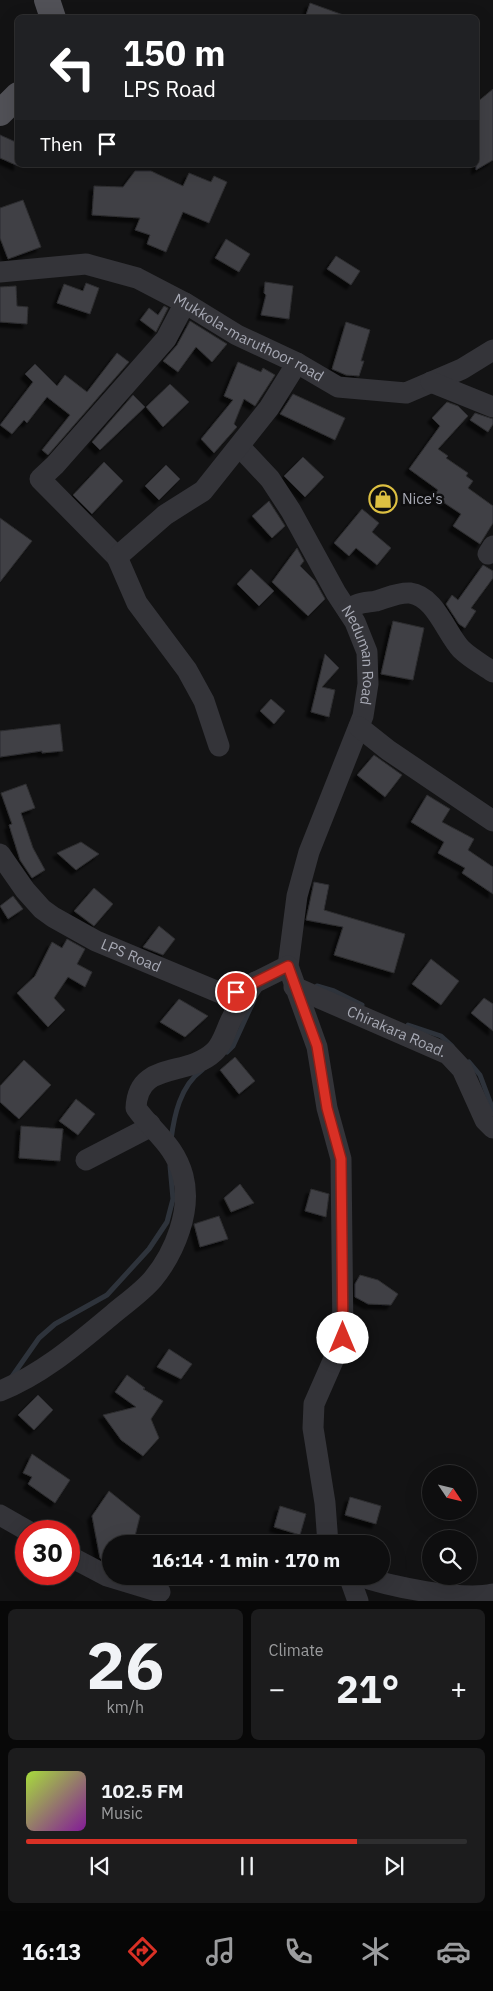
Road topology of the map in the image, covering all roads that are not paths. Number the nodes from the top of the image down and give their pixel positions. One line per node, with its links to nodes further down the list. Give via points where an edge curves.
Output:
1 (47, 0): 2 (main road)
2 (51, 15)
3 (15, 98): 4 (main road)
4 (0, 113)
5 (0, 272): 6 (street, Mukkola-maruthoor road, via 86,264 137,278)
6 (185, 303): 8 (street, Mukkola-maruthoor road, via 237,334); 12 (street, via 166,339 40,479)
7 (493, 350): 9 (street, Mukkola-maruthoor road, via 462,369)
8 (297, 363): 9 (street, Mukkola-maruthoor road, via 338,387 406,393); 11 (street)
9 (431, 382): 10 (street)
10 (493, 407)
11 (240, 447): 12 (street, via 203,490 165,515); 13 (street, Neduman Road, via 270,479)
12 (117, 557): 16 (street, via 137,603 187,670 204,701)
13 (348, 611): 14 (street, via 355,604 397,594 418,596 434,610 463,651); 15 (street, Neduman Road, via 367,652 368,684)
14 (493, 672)
15 (359, 727): 17 (street); 19 (street, Neduman Road, via 309,852 297,896)
16 (219, 746)
17 (493, 820)
18 (0, 854): 20 (street, LPS Road, via 42,909 74,931 222,994 236,992)
19 (288, 966): 20 (street, LPS Road); 21 (street)
20 (255, 982): 22 (street, via 232,1016 214,1052 192,1066 152,1075 144,1082 136,1108)
21 (294, 987): 23 (street, Chirakara Road., via 448,1054 462,1069 485,1120); 28 (street, via 317,1046 327,1108 341,1159 343,1338 314,1404 313,1428)
22 (150, 1124): 24 (street); 25 (street, via 179,1160 184,1178 184,1208 172,1251 147,1285 86,1338 24,1382)
23 (493, 1128)
24 (86, 1160)
25 (0, 1391)
26 (0, 1515): 27 (street)
27 (15, 1524)
28 (327, 1535)
29 (80, 1562): 32 (street, via 107,1576)
30 (352, 1585): 34 (street)
31 (385, 1585): 33 (street, via 434,1595 483,1598)
32 (160, 1592)
33 (493, 1594)
34 (358, 1601)

